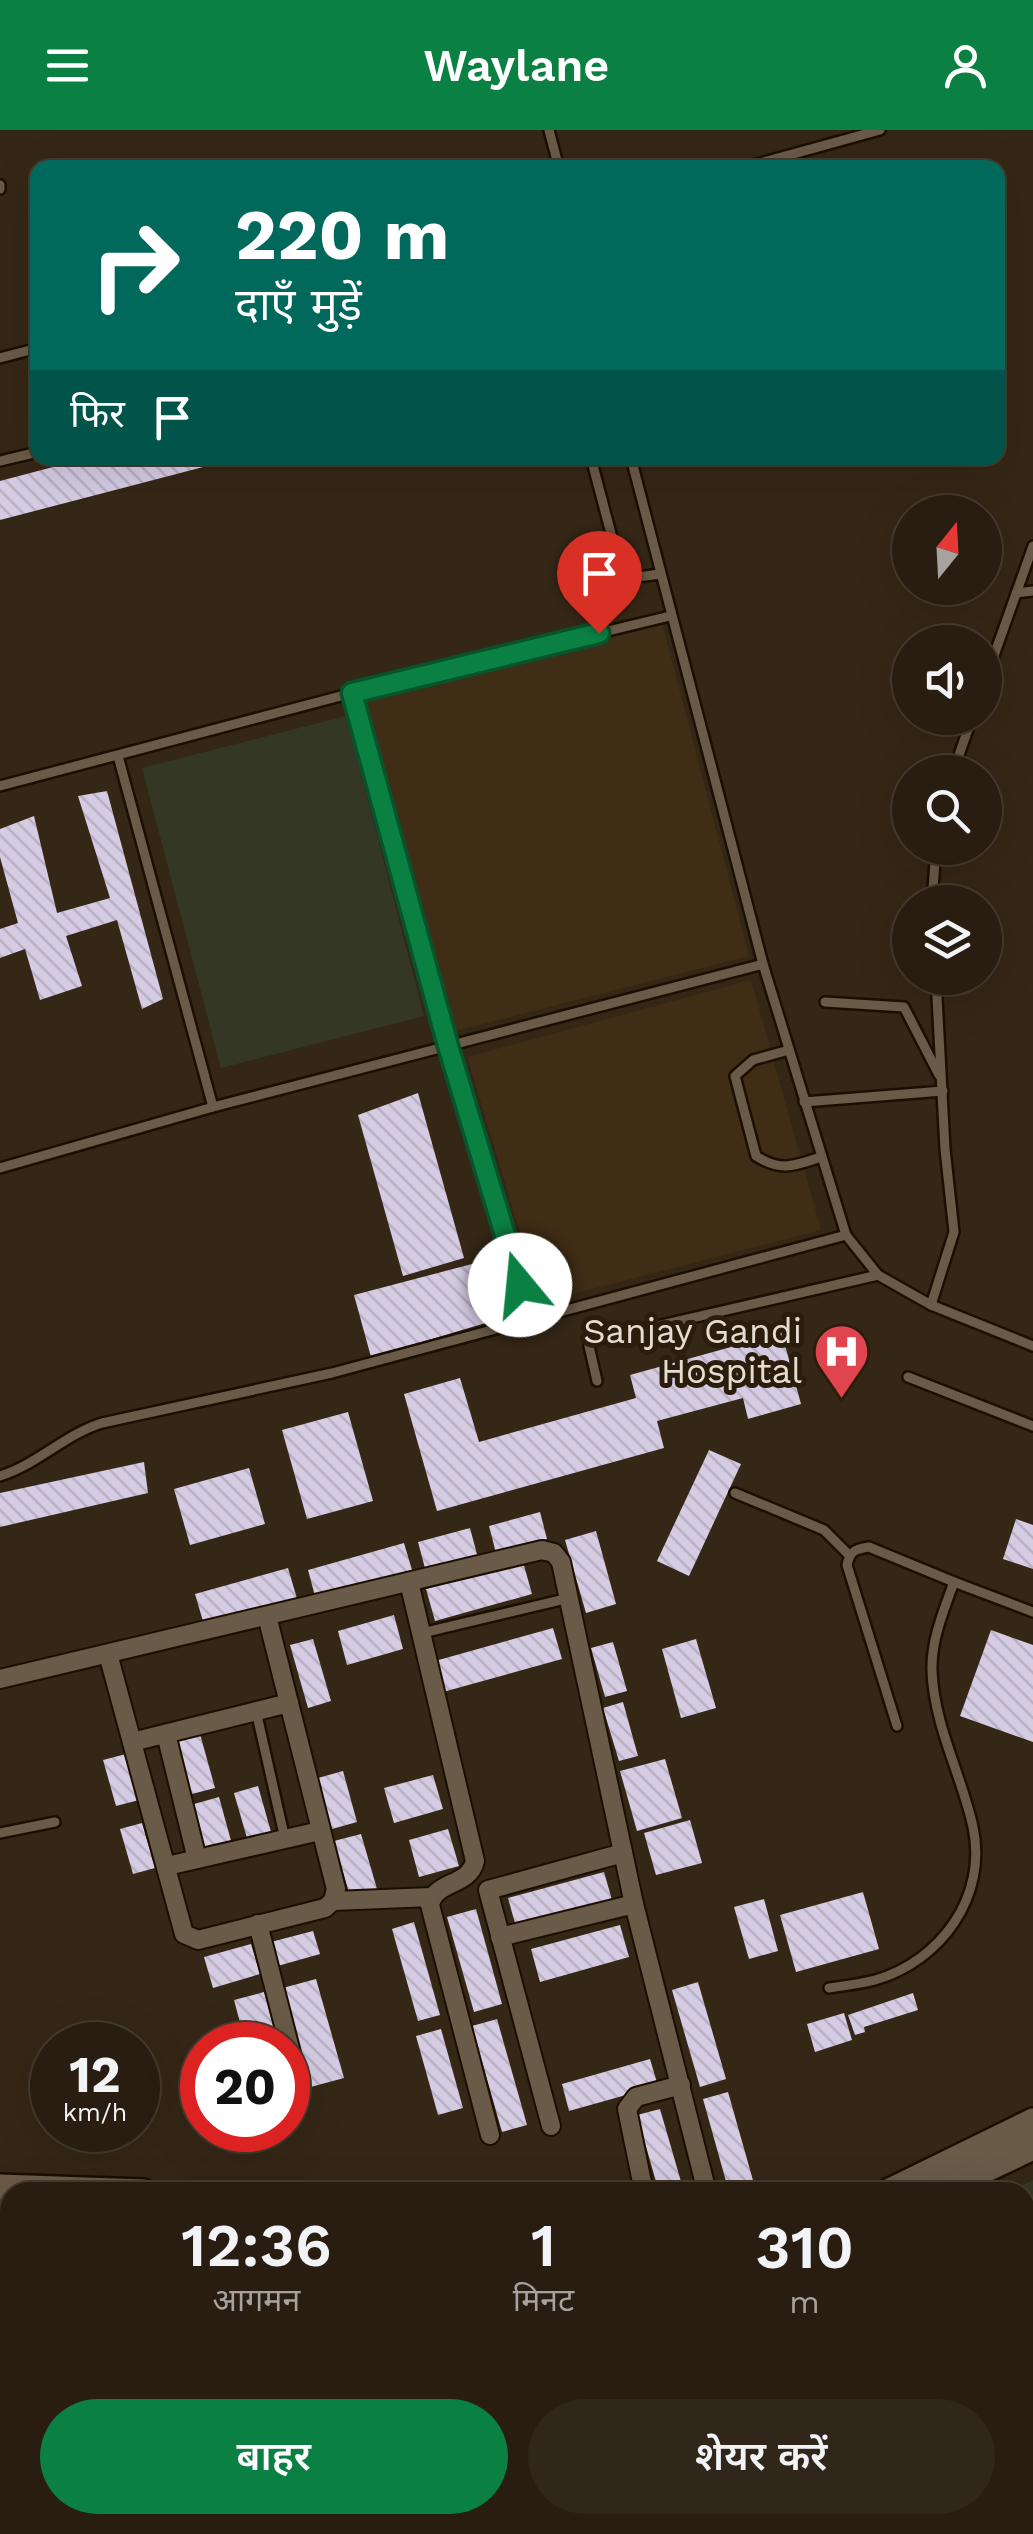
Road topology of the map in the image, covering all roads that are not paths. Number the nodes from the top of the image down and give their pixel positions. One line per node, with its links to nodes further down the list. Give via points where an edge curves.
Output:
1 (549, 130): 3 (lane)
2 (880, 130): 4 (lane)
3 (556, 160)
4 (771, 160)
5 (30, 350): 6 (lane)
6 (0, 358)
7 (30, 454): 8 (lane)
8 (0, 461)
9 (593, 465): 12 (lane, via 623,580)
10 (633, 465): 12 (lane)
11 (1033, 546): 14 (lane)
12 (660, 574): 15 (lane)
13 (1033, 591): 14 (lane)
14 (1016, 593): 16 (lane)
15 (670, 616): 17 (lane); 20 (lane)
16 (1002, 633)
17 (352, 693): 18 (lane); 23 (lane)
18 (118, 756): 19 (lane); 27 (lane)
19 (0, 786)
20 (763, 964): 23 (lane); 24 (lane)
21 (937, 995): 25 (lane)
22 (826, 1002): 25 (lane, via 904,1007)
23 (448, 1046): 27 (lane); 33 (lane)
24 (789, 1050): 26 (lane); 28 (lane, via 753,1060 735,1076 756,1156 770,1166)
25 (942, 1087): 26 (lane); 32 (lane, via 954,1232)
26 (804, 1102): 28 (lane)
27 (213, 1107): 29 (lane)
28 (820, 1157): 30 (lane)
29 (0, 1168)
30 (846, 1236): 31 (lane); 33 (lane)
31 (878, 1275): 32 (lane); 36 (lane, via 592,1341)
32 (931, 1306): 34 (lane)
33 (530, 1319): 38 (lane, via 332,1373 102,1423)
34 (1033, 1346)
35 (908, 1376): 37 (lane)
36 (597, 1381)
37 (1033, 1426)
38 (0, 1476)
39 (735, 1493): 40 (lane, via 824,1530)
40 (849, 1555): 42 (lane, via 869,1547); 51 (lane)
41 (409, 1582): 43 (street, via 542,1550 561,1562); 45 (street); 46 (street)
42 (954, 1582): 44 (lane); 66 (lane, via 932,1671 973,1827 977,1854 969,1900 948,1934 912,1963 877,1980)
43 (569, 1598): 46 (lane); 58 (street)
44 (1033, 1612)
45 (268, 1616): 47 (street); 49 (street)
46 (422, 1633): 61 (street, via 476,1860 466,1878)
47 (108, 1654): 48 (street); 53 (street)
48 (0, 1678)
49 (289, 1703): 50 (street); 55 (street)
50 (256, 1711): 52 (street); 57 (lane)
51 (898, 1726)
52 (166, 1734): 53 (street); 59 (street)
53 (132, 1742): 60 (street)
54 (55, 1822): 56 (lane)
55 (320, 1831): 57 (street); 62 (street, via 336,1889)
56 (0, 1833)
57 (285, 1839): 59 (street)
58 (623, 1853): 63 (street); 65 (street, via 488,1890)
59 (197, 1859): 60 (street)
60 (166, 1866): 64 (street, via 190,1938)
61 (432, 1897): 62 (street); 71 (street)
62 (333, 1901): 64 (street)
63 (634, 1904): 65 (street); 68 (street)
64 (258, 1924): 67 (street)
65 (500, 1937): 70 (street)
66 (830, 1988)
67 (283, 2022)
68 (681, 2086): 73 (street, via 636,2097 627,2109); 74 (street)
69 (1033, 2121): 75 (street)
70 (551, 2126)
71 (490, 2135)
72 (1033, 2147): 76 (street)
73 (642, 2182)
74 (705, 2182)
75 (908, 2182)
76 (959, 2182)

